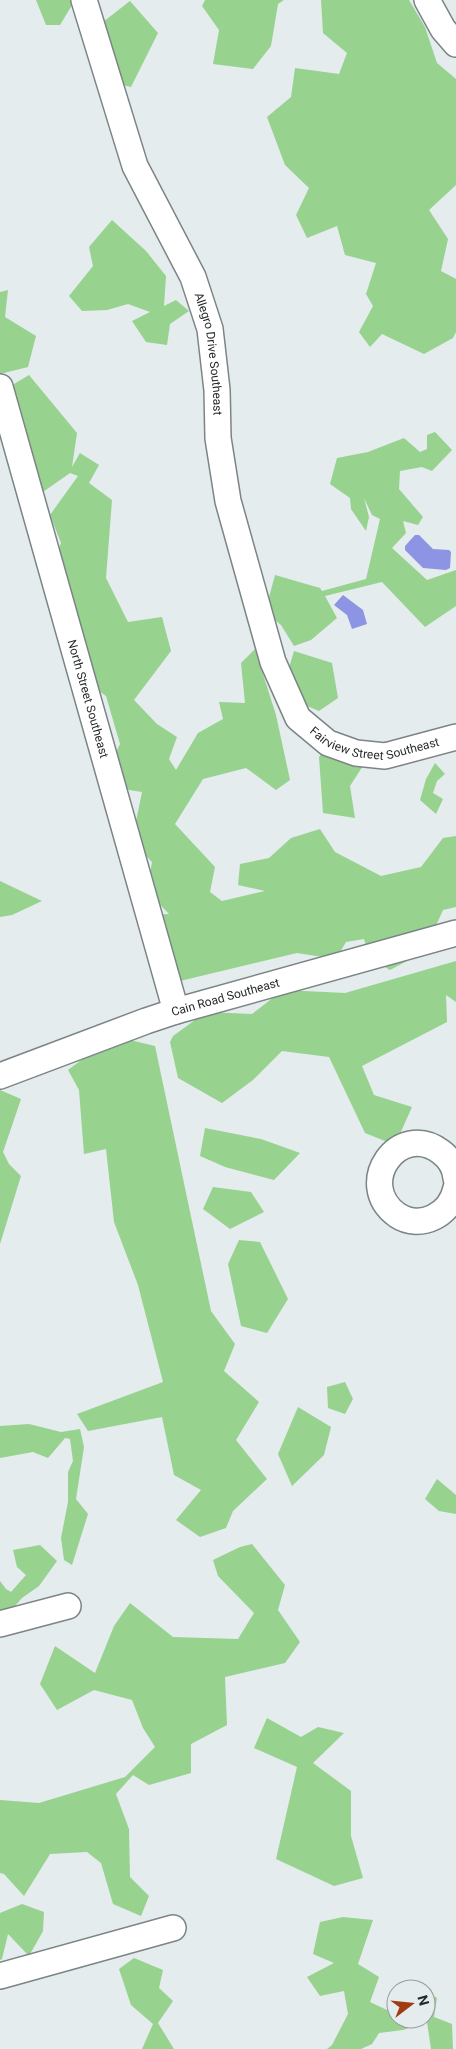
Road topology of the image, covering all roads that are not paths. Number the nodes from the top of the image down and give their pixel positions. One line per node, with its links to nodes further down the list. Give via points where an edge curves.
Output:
1 (84, 0): 5 (street, Allegro Drive Southeast, via 135,166 193,277 210,330 217,390 218,438 228,501 273,662)
2 (427, 0): 3 (street, via 443,29)
3 (456, 44)
4 (0, 386): 8 (street, North Street Southeast)
5 (298, 718): 6 (street, Fairview Street Southeast, via 328,743 356,753 385,756)
6 (456, 737)
7 (456, 933): 8 (street, Cain Road Southeast)
8 (176, 1011): 9 (street, Cain Road Southeast)
9 (0, 1076)
10 (456, 1178): 11 (street, via 444,1154 425,1144 414,1144 399,1149 387,1160 379,1180 380,1191 391,1210 410,1220 432,1218)
11 (454, 1201)
12 (68, 1606): 13 (street)
13 (0, 1624)
14 (173, 1928): 15 (street)
15 (0, 1976)

